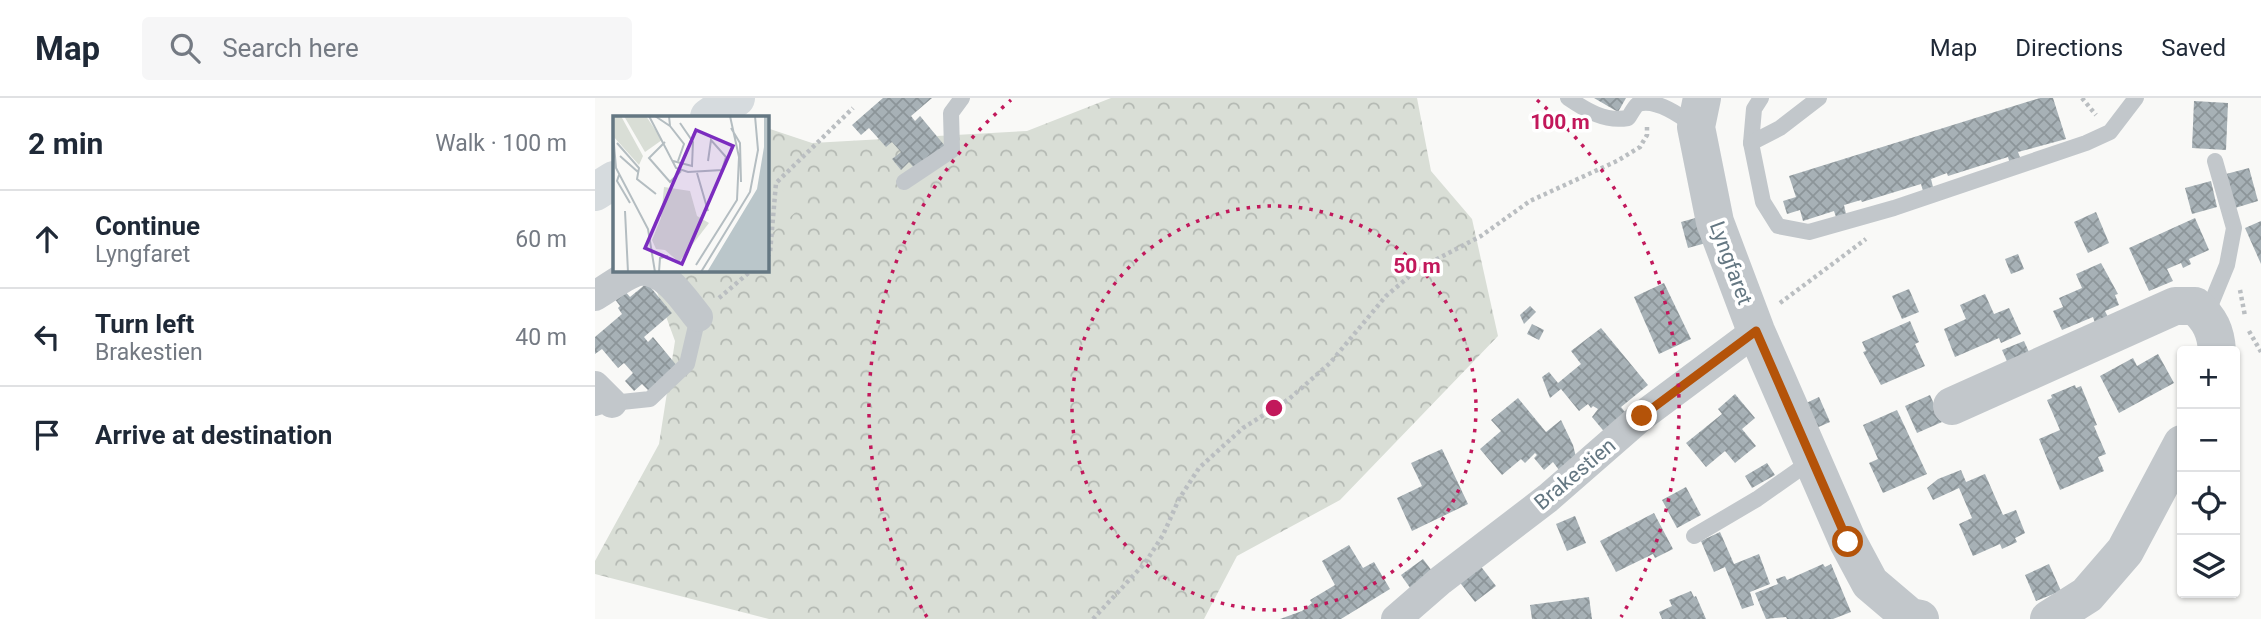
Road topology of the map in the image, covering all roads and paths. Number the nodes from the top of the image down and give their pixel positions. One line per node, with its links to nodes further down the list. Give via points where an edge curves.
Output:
1 (736, 98): 10 (main road)
2 (962, 98): 14 (lane, via 951,113 952,150)
3 (1568, 98): 4 (lane, via 1614,120 1628,118 1638,104)
4 (1650, 98): 9 (lane); 29 (path, via 1647,135 1640,147 1530,201 1481,236 1417,269 1385,296 1330,363 1289,399 1243,428 1199,468 1145,563)
5 (1761, 98): 11 (lane, via 1754,109)
6 (1819, 98): 11 (lane)
7 (2136, 98): 11 (lane, via 2110,132 2086,144 1809,232 1778,226 1763,202)
8 (853, 108): 16 (path, via 776,183)
9 (1699, 112): 21 (street, Lyngfaret, via 1715,222)
10 (710, 116)
11 (1751, 143)
12 (2215, 161): 17 (lane, via 2234,229)
13 (613, 181): 15 (main road)
14 (904, 182)
15 (595, 192)
16 (768, 256)
17 (2227, 265): 22 (lane); 23 (path, via 2239,276 2249,333)
18 (751, 271): 20 (path)
19 (595, 296): 20 (street, via 638,271 660,275)
20 (698, 317): 24 (lane, via 687,364 650,398)
21 (1756, 331): 27 (street, Lyngfaret); 30 (street, Brakestien, via 1642,416)
22 (2212, 333): 25 (street, via 2195,306 2175,306)
23 (2261, 352)
24 (601, 399)
25 (1952, 406)
26 (2177, 453): 32 (street, via 2125,551 2087,595)
27 (1813, 459): 28 (lane); 31 (street, Lyngfaret, via 1870,583 1910,617)
28 (1694, 536)
29 (1093, 619)
30 (1396, 619)
31 (1920, 619)
32 (2049, 619)

